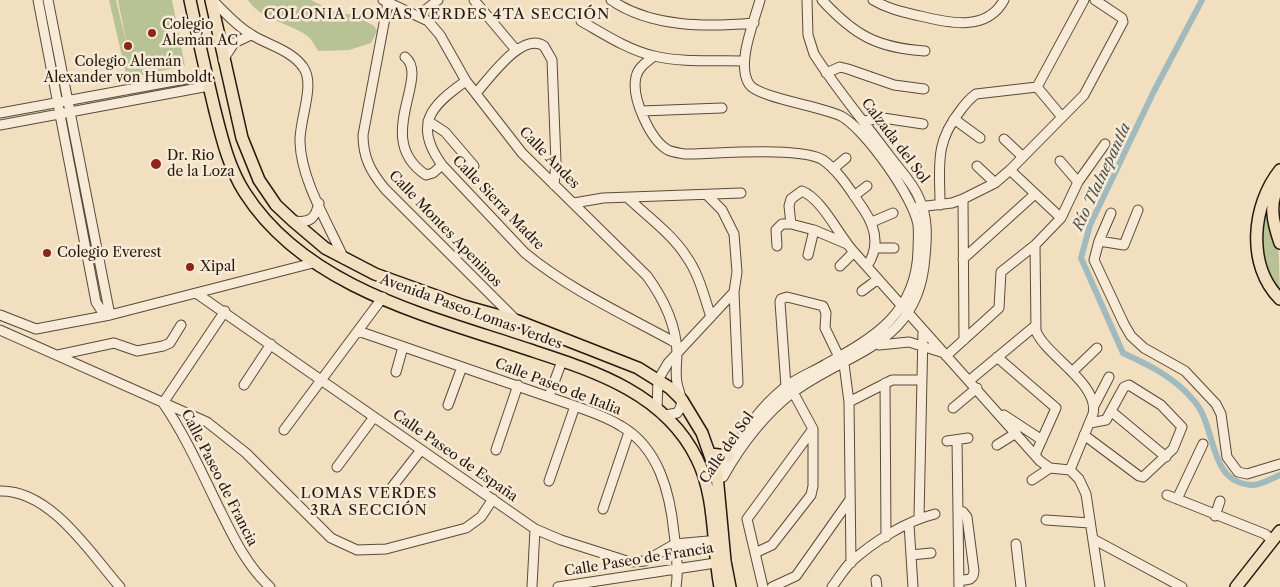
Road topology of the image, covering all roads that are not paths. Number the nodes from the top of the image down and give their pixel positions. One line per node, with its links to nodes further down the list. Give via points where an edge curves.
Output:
1 (38, 0): 17 (street)
2 (48, 0): 17 (street)
3 (190, 0): 28 (main road, Avenida Paseo Lomas Verdes)
4 (211, 0): 20 (street); 25 (main road, Avenida Paseo Lomas Verdes)
5 (438, 0): 16 (street)
6 (474, 0): 21 (street)
7 (611, 0): 19 (street, via 653,19 685,24)
8 (760, 0): 19 (street)
9 (807, 0): 27 (street, Calzada del Sol, via 810,46)
10 (822, 0): 22 (street, via 852,29 868,39 900,49)
11 (873, 0): 12 (street, via 893,10 959,24 990,16)
12 (1004, 0)
13 (1084, 0): 30 (street)
14 (1095, 0): 39 (street, via 1122,18 1123,22 1084,95)
15 (386, 1): 16 (street, Calle Andes); 109 (street, Calle Montes Apeninos, via 363,135 368,166 385,189)
16 (419, 15): 29 (street, Calle Andes, via 435,28)
17 (47, 19): 33 (street)
18 (581, 21): 23 (street, via 618,42)
19 (754, 23): 26 (street)
20 (251, 35): 25 (street, via 234,43); 69 (street, via 290,54 307,73 301,154 304,170)
21 (516, 50): 32 (street); 61 (street, via 527,43 540,43 552,60)
22 (925, 51)
23 (654, 56): 26 (street); 36 (street, via 636,76 635,90)
24 (405, 57): 52 (street, via 411,61 414,71 402,124 405,150 426,175)
25 (223, 60): 79 (main road, Avenida Paseo Lomas Verdes, via 250,159 276,205)
26 (744, 61): 72 (street, Calzada del Sol, via 745,74 753,88 841,116 858,129)
27 (826, 73): 31 (street, via 848,69 887,83); 43 (street, Calzada del Sol)
28 (208, 81): 33 (street); 38 (street); 95 (main road, Avenida Paseo Lomas Verdes, via 224,145 241,187 265,221)
29 (466, 81): 32 (street, Calle Andes); 42 (street, via 437,103)
30 (1037, 87): 39 (street); 40 (street, via 976,94)
31 (924, 89)
32 (476, 93): 61 (street, Calle Andes, via 522,153)
33 (63, 102): 34 (street); 38 (street)
34 (25, 108): 37 (street); 41 (street)
35 (722, 108): 36 (street)
36 (641, 111): 55 (street, via 658,141 669,150 684,154 802,153 822,159)
37 (0, 113)
38 (65, 113): 41 (street); 74 (street); 77 (street)
39 (1062, 117): 50 (street)
40 (954, 118): 46 (street); 71 (street, via 941,141)
41 (27, 120): 45 (street)
42 (428, 121): 52 (street, Calle Sierra Madre, via 427,135); 53 (street, via 445,132)
43 (864, 121): 44 (street, via 883,118); 72 (street, Calzada del Sol, via 916,192)
44 (923, 124)
45 (0, 125)
46 (980, 138)
47 (1004, 140): 50 (street)
48 (1105, 144): 58 (street)
49 (846, 158): 55 (street)
50 (1023, 158): 56 (street)
51 (1060, 161): 58 (street)
52 (442, 165): 122 (street, Calle Sierra Madre, via 540,265)
53 (474, 166)
54 (977, 166): 59 (street)
55 (834, 169): 66 (street)
56 (1010, 170): 59 (street); 64 (street)
57 (1280, 170): 83 (main road, via 1267,188)
58 (1078, 182): 78 (street)
59 (995, 183): 68 (street)
60 (1280, 184): 84 (main road, via 1272,200)
61 (554, 185): 70 (street, Calle Andes)
62 (867, 186): 66 (street)
63 (741, 193): 65 (street)
64 (1035, 194): 78 (street); 94 (street)
65 (708, 195): 67 (street); 100 (street, via 722,210 734,234 737,272)
66 (854, 196): 80 (street)
67 (628, 198): 70 (street); 108 (street, via 684,252 698,278)
68 (963, 199): 71 (street); 94 (street)
69 (319, 203): 79 (street, via 315,217 303,222); 93 (street)
70 (574, 203): 122 (street, Calle Andes, via 647,276 664,303)
71 (940, 205): 72 (street)
72 (918, 207): 105 (street, Calzada del Sol, via 927,228 924,265 920,287)
73 (1138, 210): 85 (street, via 1124,245)
74 (90, 212): 77 (street); 107 (street)
75 (893, 213): 80 (street)
76 (1112, 213): 85 (street)
77 (80, 214): 107 (street, via 96,302)
78 (1061, 218): 87 (street)
79 (292, 220): 93 (main road, Avenida Paseo Lomas Verdes, via 325,248)
80 (872, 222): 89 (street)
81 (791, 224): 82 (street); 86 (street, via 791,199 802,191 815,199); 88 (street, via 782,224 776,230)
82 (814, 230): 86 (street); 92 (street)
83 (1256, 232): 84 (main road, via 1266,227); 103 (main road, via 1261,266 1273,292)
84 (1279, 238)
85 (1098, 241): 174 (street, via 1094,253 1096,267 1124,324 1144,348 1185,371 1216,404 1232,467 1247,474)
86 (847, 244): 91 (street)
87 (1034, 245): 111 (street); 117 (street, via 1001,272 999,308)
88 (777, 246)
89 (876, 248): 90 (street); 97 (street)
90 (894, 248)
91 (854, 252): 96 (street); 97 (street)
92 (808, 255)
93 (345, 259): 109 (main road, Avenida Paseo Lomas Verdes, via 375,274 455,303)
94 (964, 259): 117 (street)
95 (313, 263): 101 (street); 102 (main road, Avenida Paseo Lomas Verdes)
96 (840, 266)
97 (867, 266): 98 (street)
98 (878, 279): 99 (street); 105 (street)
99 (862, 291)
100 (734, 292): 108 (street); 138 (street)
101 (196, 293): 104 (street, Calle Paseo de España); 107 (street)
102 (383, 297): 114 (street); 129 (main road, Avenida Paseo Lomas Verdes)
103 (1280, 299)
104 (224, 311): 119 (street, Calle Paseo de España); 147 (street)
105 (905, 311): 115 (street); 123 (street, Calzada del Sol, via 891,334); 128 (street, Calzada del Sol)
106 (0, 314): 112 (street)
107 (107, 315): 112 (street)
108 (711, 317): 122 (street)
109 (518, 321): 135 (main road, Avenida Paseo Lomas Verdes, via 638,368)
110 (181, 325): 126 (street, via 164,346 137,351 114,343)
111 (1035, 326): 127 (street); 132 (street, via 1042,342)
112 (32, 327): 116 (street); 118 (street)
113 (0, 330): 116 (street, Calle Paseo de Francia)
114 (358, 331): 121 (street, Calle Paseo de Italia); 134 (street)
115 (923, 331): 120 (street); 125 (street)
116 (21, 338): 118 (street, Calle Paseo de Francia)
117 (964, 340): 125 (street)
118 (33, 343): 126 (street, Calle Paseo de Francia)
119 (271, 344): 134 (street, Calle Paseo de España); 140 (street)
120 (921, 345): 123 (street, via 897,342); 125 (street); 136 (street)
121 (403, 346): 130 (street, Calle Paseo de Italia); 131 (street)
122 (676, 347): 135 (street); 145 (street, Calle Andes, via 677,384)
123 (874, 347): 128 (street, Calzada del Sol)
124 (1097, 348): 132 (street)
125 (945, 354): 137 (street)
126 (58, 355): 147 (street, Calle Paseo de Francia)
127 (997, 357): 137 (street); 164 (street, via 1056,408)
128 (842, 360): 143 (street, Calle del Sol); 143 (street, via 825,328 823,306 787,297 782,299); 146 (street)
129 (562, 361): 144 (street); 153 (main road, Avenida Paseo Lomas Verdes, via 627,388)
130 (462, 367): 141 (street, Calle Paseo de Italia); 148 (street)
131 (396, 372)
132 (1072, 372): 150 (street)
133 (1109, 377): 150 (street)
134 (322, 380): 155 (street, Calle Paseo de España); 158 (street)
135 (658, 380): 145 (main road, Avenida Paseo Lomas Verdes); 153 (street)
136 (920, 380): 139 (street); 193 (street)
137 (970, 380): 142 (street)
138 (738, 383)
139 (885, 383): 146 (street); 199 (street)
140 (244, 385)
141 (518, 385): 144 (street, Calle Paseo de Italia); 169 (street)
142 (977, 388): 151 (street); 152 (street)
143 (789, 390): 157 (street); 172 (street, Calle del Sol, via 758,411); 178 (street, Calle del Sol, via 762,419)
144 (549, 396): 149 (street, Calle Paseo de Italia)
145 (682, 400): 153 (street, via 678,413); 170 (main road, Avenida Paseo Lomas Verdes, via 702,433)
146 (849, 402): 187 (street)
147 (163, 403): 185 (street, via 192,415 228,437 322,532 349,547 386,550 466,528 481,517); 215 (street, Calle Paseo de Francia, via 184,436 241,552)
148 (448, 405)
149 (576, 406): 159 (street, Calle Paseo de Italia, via 607,418); 180 (street)
150 (1094, 406): 156 (street)
151 (953, 408)
152 (995, 409): 160 (street); 164 (street)
153 (661, 412): 186 (main road, Avenida Paseo Lomas Verdes, via 676,427 696,458)
154 (1112, 412): 156 (street, via 1106,420); 173 (street); 173 (street, via 1124,387 1129,385 1161,405 1182,427)
155 (374, 416): 168 (street, Calle Paseo de España); 175 (street)
156 (1090, 423): 161 (street)
157 (813, 429): 205 (street, via 747,519); 205 (street, via 814,486 811,495 772,545)
158 (284, 430)
159 (629, 432): 189 (street); 203 (street, Calle Paseo de Italia, via 651,457 666,484)
160 (1016, 433): 167 (street); 171 (street)
161 (1084, 434): 173 (street, via 1139,476 1147,475); 177 (street)
162 (968, 438): 163 (street)
163 (957, 440): 165 (street); 190 (street)
164 (1042, 440): 171 (street)
165 (947, 441)
166 (1203, 444): 184 (street)
167 (997, 445)
168 (421, 450): 182 (street); 185 (street, Calle Paseo de España)
169 (496, 450)
170 (710, 454): 172 (main road); 178 (main road, Avenida Paseo Lomas Verdes)
171 (1035, 455): 176 (street)
172 (728, 456): 178 (street, Calle del Sol)
173 (1166, 457)
174 (1280, 464)
175 (337, 467)
176 (1050, 468): 177 (street); 179 (street)
177 (1070, 470): 195 (street, via 1083,485)
178 (718, 480): 186 (main road, Avenida Paseo Lomas Verdes); 186 (street, Calle del Sol)
179 (1032, 480)
180 (549, 481)
181 (0, 491): 214 (street, via 35,500 54,512)
182 (389, 491)
183 (1167, 495): 184 (street)
184 (1177, 499): 192 (street)
185 (493, 500): 197 (street, Calle Paseo de España)
186 (711, 501): 201 (main road)
187 (849, 501): 210 (street); 222 (street, via 796,576)
188 (1220, 501): 192 (street)
189 (603, 509)
190 (958, 511): 213 (street); 213 (street, via 967,517 974,571 974,576)
191 (935, 514): 193 (street)
192 (1214, 516): 202 (street)
193 (919, 518): 196 (street)
194 (1046, 520): 195 (street)
195 (1090, 523): 200 (street)
196 (909, 524): 199 (street); 207 (street)
197 (535, 529): 208 (street, Calle Paseo de España, via 630,562); 216 (street)
198 (1280, 531): 202 (main road)
199 (886, 537): 210 (street)
200 (1093, 539): 226 (street); 227 (street)
201 (717, 540): 203 (street); 209 (main road)
202 (1272, 540): 228 (main road)
203 (675, 544): 208 (street); 211 (street, Calle Paseo de Italia)
204 (1016, 544): 225 (street)
205 (755, 553): 221 (street)
206 (931, 553): 207 (street)
207 (911, 555): 224 (street)
208 (645, 561): 212 (street)
209 (720, 562): 211 (street, Calle Paseo de Francia); 219 (main road); 220 (main road)
210 (851, 563): 223 (street)
211 (677, 567): 212 (street, Calle Paseo de Francia); 218 (street, Calle Paseo de Italia)
212 (648, 571): 217 (street, Calle Paseo de Francia)
213 (959, 584)
214 (120, 587)
215 (270, 587)
216 (532, 587)
217 (558, 587)
218 (676, 587)
219 (720, 587)
220 (730, 587)
221 (763, 587)
222 (772, 587)
223 (832, 587)
224 (913, 587)
225 (1021, 587)
226 (1100, 587)
227 (1182, 587)
228 (1236, 587)

